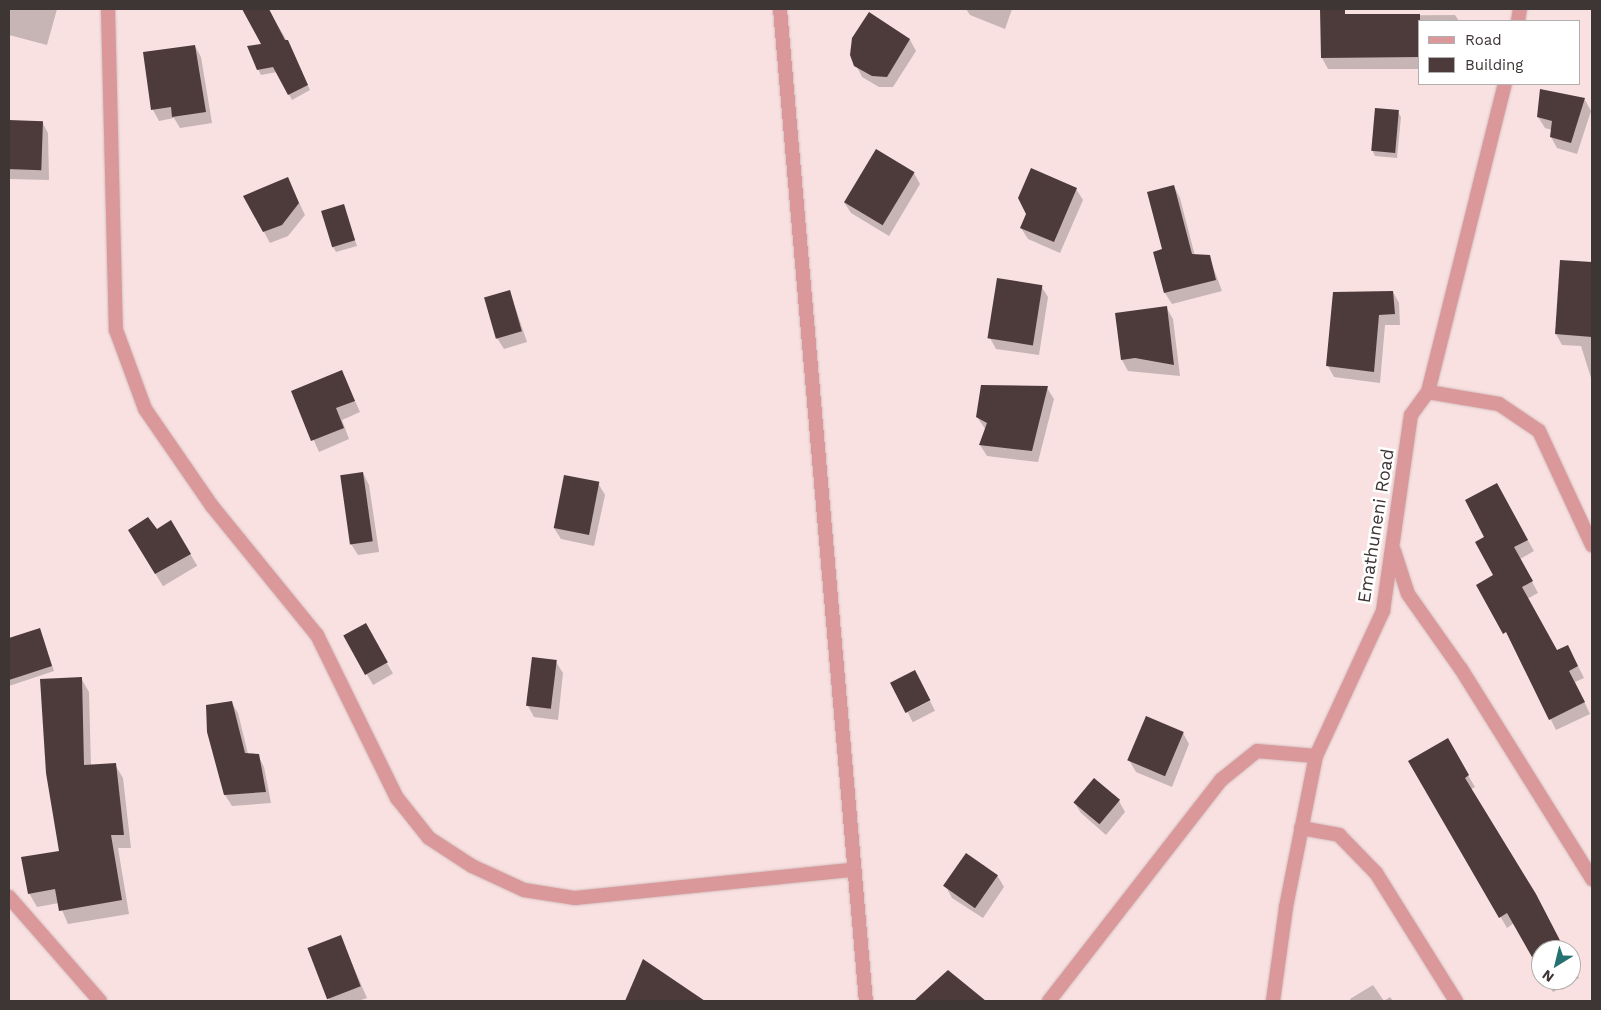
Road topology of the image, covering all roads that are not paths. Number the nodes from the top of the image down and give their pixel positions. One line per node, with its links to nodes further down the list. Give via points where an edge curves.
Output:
1 (108, 9): 9 (street, via 116,330 145,409 212,506 317,635 397,798 429,838 472,866 524,890 575,898)
2 (780, 9): 9 (street)
3 (1506, 85): 4 (street, Emathuneni Road)
4 (1428, 392): 5 (street, via 1500,404 1539,431); 6 (street, Emathuneni Road, via 1411,415)
5 (1592, 545)
6 (1393, 548): 7 (street, Emathuneni Road, via 1383,611); 10 (street, via 1408,594 1461,668)
7 (1316, 756): 8 (street, Emathuneni Road); 14 (street, via 1257,751 1221,780)
8 (1301, 828): 15 (street, Emathuneni Road); 16 (street, via 1339,835 1376,873)
9 (853, 870): 13 (street)
10 (1592, 879)
11 (9, 897): 12 (street)
12 (100, 1001)
13 (866, 1001)
14 (1048, 1001)
15 (1273, 1001)
16 (1456, 1001)

